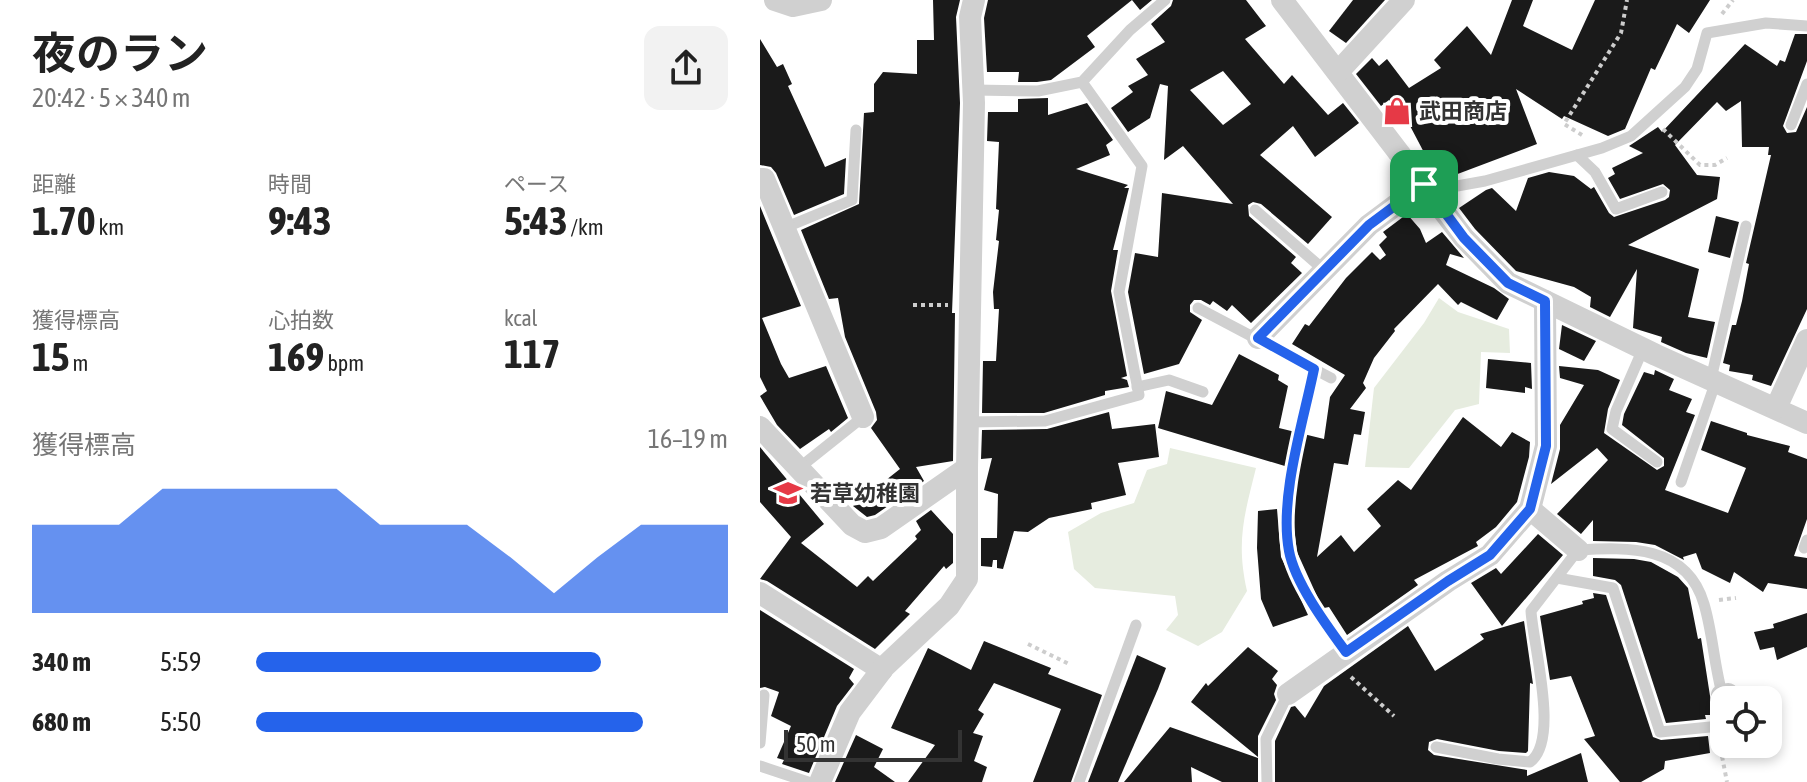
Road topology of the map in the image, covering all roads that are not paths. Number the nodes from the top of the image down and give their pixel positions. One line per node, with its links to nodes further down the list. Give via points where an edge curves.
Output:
1 (775, 0): 2 (street, via 793,6)
2 (821, 0)
3 (974, 0): 11 (street)
4 (1165, 0): 9 (lane)
5 (1282, 0): 8 (street)
6 (1404, 0): 8 (street)
7 (1807, 26): 14 (lane, via 1766,23 1707,33 1697,69 1653,118 1631,136)
8 (1338, 72): 16 (street)
9 (1082, 82): 11 (lane, via 1038,91); 29 (lane, via 1142,166 1119,292)
10 (1807, 84): 12 (lane)
11 (974, 90): 33 (street)
12 (1791, 125)
13 (856, 130): 20 (lane, via 852,200)
14 (1577, 155): 16 (lane, via 1485,181); 17 (lane, via 1595,172 1616,209)
15 (760, 179): 20 (street)
16 (1427, 187): 21 (street, via 1369,225); 22 (street, via 1464,238 1508,283)
17 (1662, 192)
18 (1255, 210): 21 (lane)
19 (1746, 226): 28 (lane)
20 (784, 228): 32 (street)
21 (1324, 270): 24 (street)
22 (1545, 301): 26 (street); 41 (street, via 1546,446)
23 (1198, 308): 24 (lane)
24 (1258, 338): 27 (lane)
25 (1807, 340): 31 (street)
26 (1643, 349): 28 (street); 36 (lane, via 1612,429)
27 (1331, 378)
28 (1713, 380): 31 (street); 39 (lane)
29 (1137, 387): 30 (lane, via 1169,380); 33 (lane, via 1139,395 1045,421)
30 (1203, 392)
31 (1776, 408): 34 (street)
32 (863, 417): 37 (lane)
33 (968, 422): 38 (street)
34 (1807, 423)
35 (760, 427): 37 (street)
36 (1657, 462)
37 (799, 468): 38 (street, via 852,525 865,532 881,528)
38 (967, 468): 47 (street, via 967,579 949,606)
39 (1681, 482)
40 (1285, 508): 46 (lane, via 1289,554)
41 (1530, 509): 42 (street); 46 (street, via 1490,555)
42 (1578, 550): 43 (lane); 48 (lane, via 1648,550 1695,582)
43 (1557, 578): 51 (lane, via 1613,588 1660,732); 53 (lane, via 1531,611 1541,669 1543,738 1538,756 1530,762)
44 (760, 593): 47 (street)
45 (1136, 625): 57 (lane)
46 (1340, 656): 49 (street)
47 (882, 670): 56 (street, via 850,712)
48 (1721, 686)
49 (1288, 694): 58 (lane, via 1266,739)
50 (764, 695): 52 (lane)
51 (1710, 727)
52 (760, 743)
53 (1436, 747)
54 (760, 766): 55 (lane)
55 (808, 782)
56 (820, 782)
57 (1079, 782)
58 (1267, 782)

